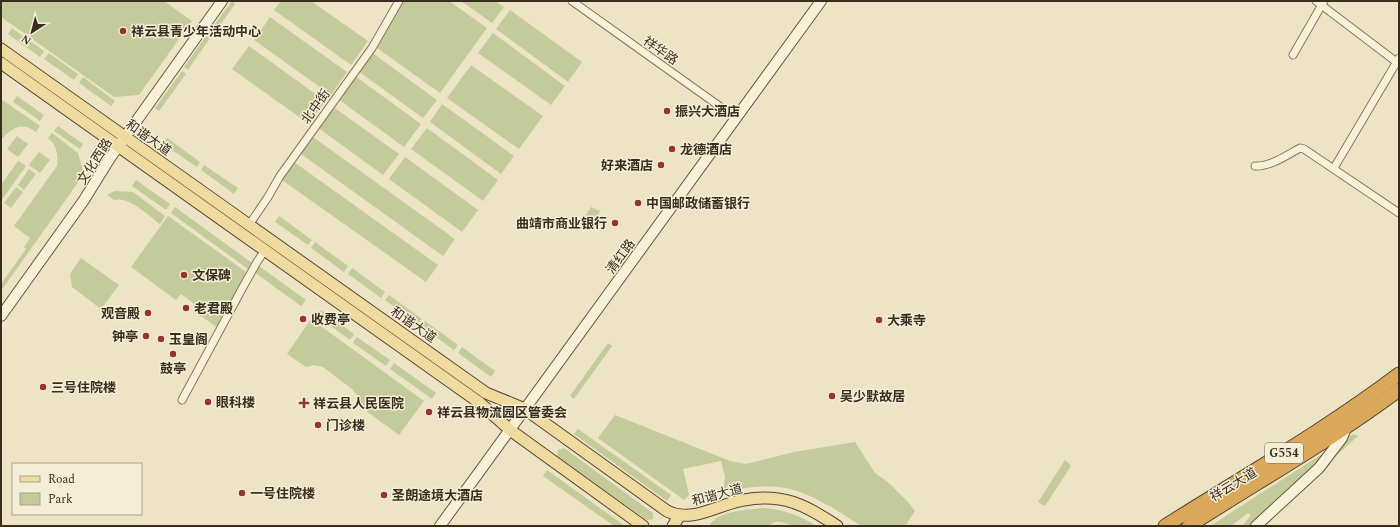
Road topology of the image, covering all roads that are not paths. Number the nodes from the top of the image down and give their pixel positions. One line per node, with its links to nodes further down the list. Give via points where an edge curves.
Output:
1 (222, 1): 11 (main road, 文化西路)
2 (399, 1): 16 (street, 北中街, via 372,48 280,176)
3 (572, 1): 10 (street, 祥华路)
4 (821, 1): 10 (main road, 清红路)
5 (1320, 3): 7 (street); 8 (street)
6 (1, 49): 11 (main road, 和谐大道)
7 (1293, 55)
8 (1398, 62): 14 (street)
9 (1, 63): 12 (main road, 和谐大道)
10 (736, 118): 22 (main road, 清红路)
11 (125, 137): 12 (main road, 文化西路); 16 (main road, 和谐大道)
12 (118, 146): 17 (main road, 和谐大道); 18 (main road, 文化西路, via 84,200)
13 (1255, 166): 14 (street, via 1271,163 1300,148)
14 (1334, 168): 15 (street)
15 (1399, 213)
16 (249, 225): 22 (main road, 和谐大道, via 486,393)
17 (265, 250): 21 (street); 24 (main road, 和谐大道, via 480,403)
18 (2, 313)
19 (1399, 374): 30 (highway, 祥云大道 / G554, via 1310,437)
20 (1399, 390): 23 (highway, 祥云大道 / G554)
21 (182, 400)
22 (525, 409): 24 (main road, 清红路); 25 (main road, 和谐大道, via 667,511)
23 (1346, 428): 31 (highway, 祥云大道 / G554); 32 (main road, via 1342,438 1319,468)
24 (510, 430): 26 (main road, 清红路); 27 (main road, 和谐大道)
25 (680, 516): 28 (main road); 29 (main road, 和谐大道, via 702,513 744,500 777,498 802,505)
26 (443, 525)
27 (643, 526)
28 (673, 526)
29 (837, 526)
30 (1165, 526)
31 (1189, 526)
32 (1256, 526)

